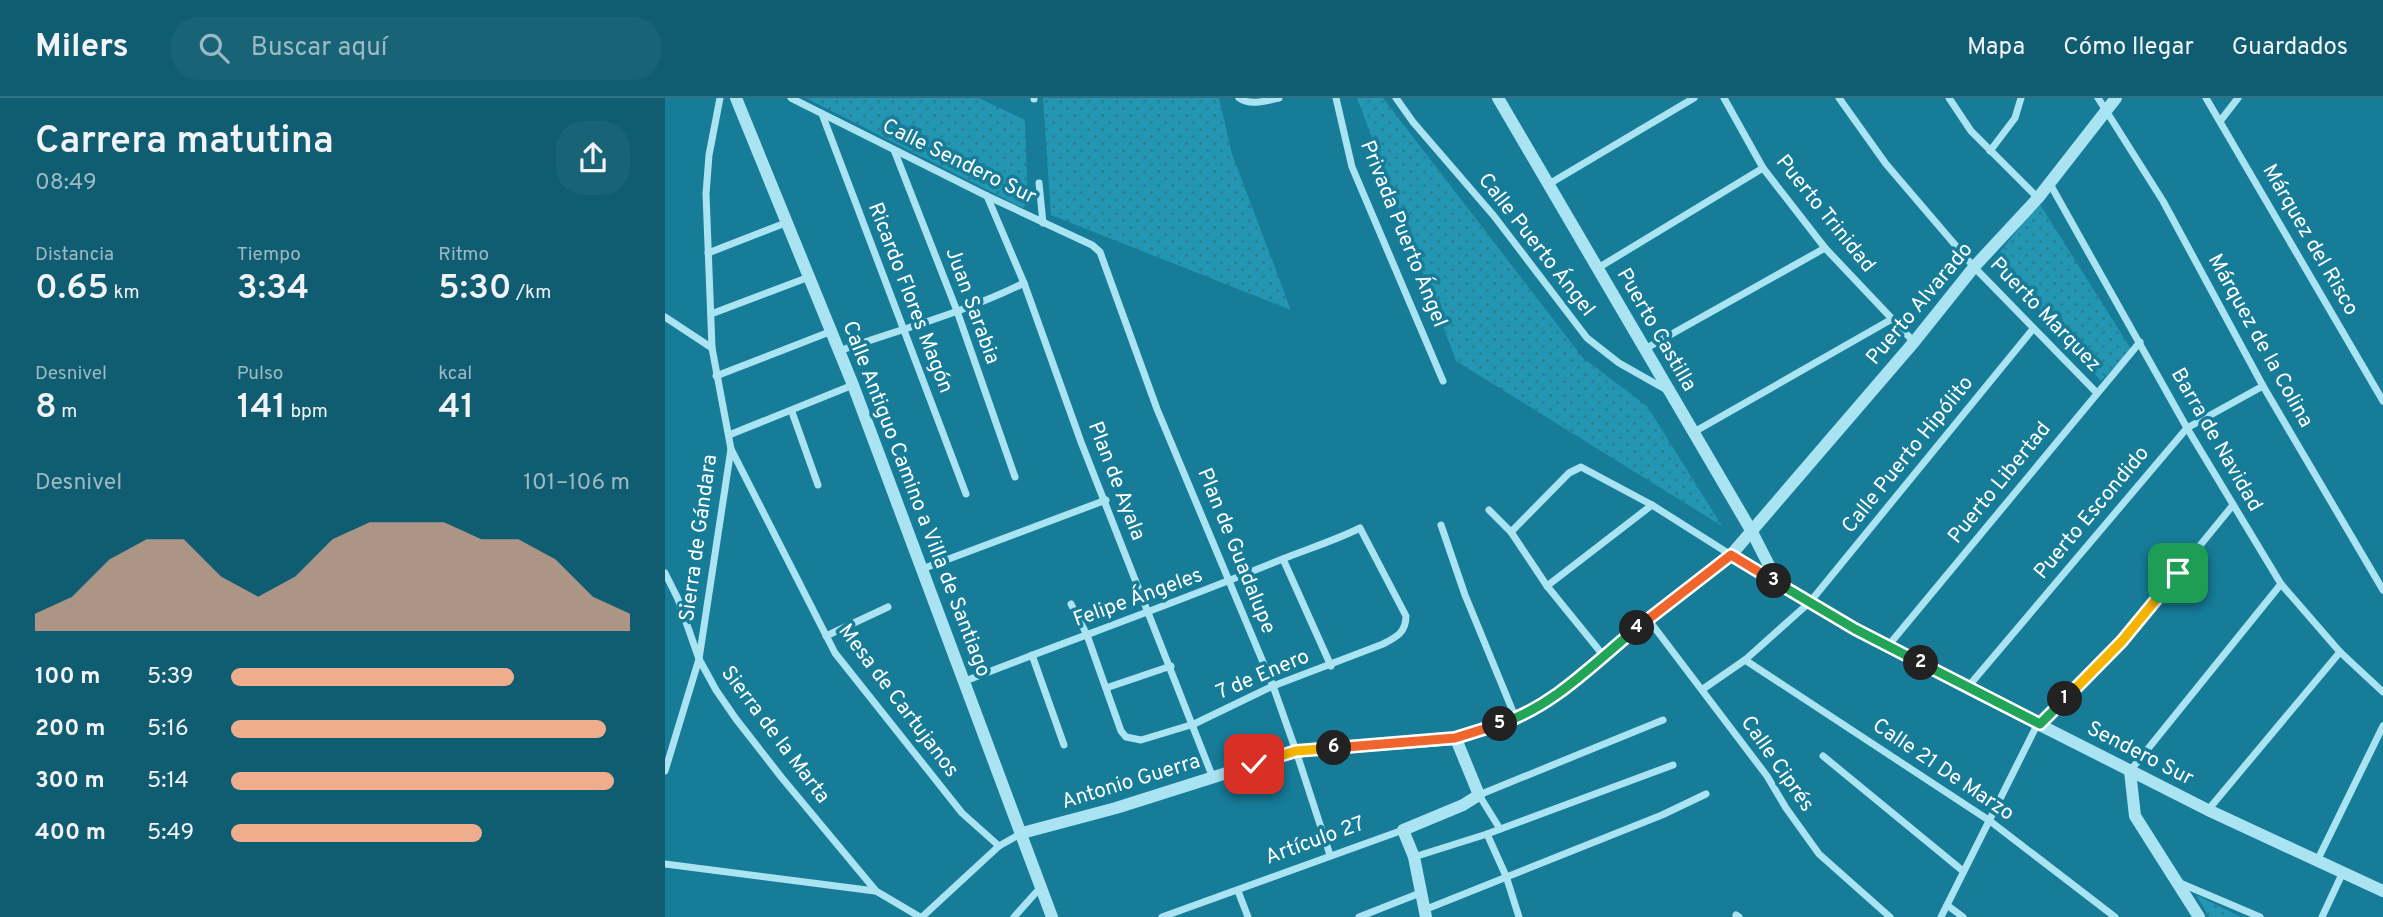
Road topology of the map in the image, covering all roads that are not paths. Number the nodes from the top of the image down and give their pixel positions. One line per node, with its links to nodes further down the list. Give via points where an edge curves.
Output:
1 (720, 98): 32 (street, Sierra de Gándara, via 709,155)
2 (736, 98): 29 (street, Calle Antiguo Camino a Villa de Santiago)
3 (791, 98): 19 (street, Calle Sendero Sur)
4 (1239, 98): 5 (street, via 1251,102)
5 (1279, 98)
6 (1336, 98): 51 (street, Privada Puerto Ángel, via 1352,167)
7 (1396, 98): 54 (street, Calle Puerto Ángel, via 1587,338)
8 (1694, 98): 25 (street)
9 (1724, 98): 23 (street, Puerto Trinidad)
10 (1839, 98): 34 (street, Puerto Marquez, via 1886,164)
11 (1949, 98): 22 (street)
12 (2021, 98): 22 (street, via 2015,118)
13 (2098, 98): 18 (street, Márquez de la Colina)
14 (2116, 98): 18 (street, Puerto Alvarado)
15 (2206, 98): 20 (street, Márquez del Risco)
16 (2238, 98): 20 (street)
17 (1502, 99): 25 (street, Puerto Castilla)
18 (2106, 111): 26 (street, Puerto Alvarado); 53 (street, Márquez de la Colina, via 2163,201)
19 (822, 114): 21 (street, Calle Sendero Sur); 42 (street, Ricardo Flores Magón)
20 (2221, 120): 56 (street, Márquez del Risco)
21 (893, 149): 27 (street, Calle Sendero Sur); 38 (street, Juan Sarabia)
22 (1990, 151): 28 (street)
23 (1763, 168): 31 (street, Puerto Trinidad); 35 (street)
24 (1039, 183): 30 (street)
25 (1549, 184): 35 (street, Puerto Castilla)
26 (2050, 184): 28 (street, Puerto Alvarado); 46 (street, Barra de Navidad)
27 (988, 196): 30 (street, Calle Sendero Sur); 37 (street, Plan de Ayala)
28 (2038, 198): 34 (street, Puerto Alvarado)
29 (787, 222): 32 (street); 36 (street, Calle Antiguo Camino a Villa de Santiago)
30 (1043, 223): 33 (street, Calle Sendero Sur, via 1092,245)
31 (1825, 248): 41 (street, Puerto Trinidad); 48 (street)
32 (708, 253): 39 (street, Sierra de Gándara)
33 (1106, 262): 76 (street, Plan de Guadalupe, via 1152,397)
34 (1974, 267): 43 (street, Puerto Marquez); 45 (street, Puerto Alvarado)
35 (1598, 268): 48 (street, Puerto Castilla)
36 (810, 276): 39 (street); 44 (street, Calle Antiguo Camino a Villa de Santiago)
37 (1024, 283): 38 (street); 65 (street, Plan de Ayala)
38 (957, 311): 42 (street); 62 (street, Juan Sarabia)
39 (711, 314): 47 (street, Sierra de Gándara)
40 (665, 317): 47 (street)
41 (1892, 319): 45 (street, Puerto Trinidad); 59 (street)
42 (903, 328): 49 (street); 64 (street, Ricardo Flores Magón)
43 (2033, 329): 55 (street, Puerto Marquez); 81 (street, Calle Puerto Hipólito)
44 (832, 331): 49 (street, Calle Antiguo Camino a Villa de Santiago); 50 (street)
45 (1914, 342): 71 (street, Puerto Alvarado)
46 (2140, 342): 55 (street, Puerto Libertad); 58 (street, Barra de Navidad)
47 (712, 348): 50 (street, Sierra de Gándara)
48 (1645, 349): 54 (street, Puerto Castilla)
49 (839, 351): 52 (street, Calle Antiguo Camino a Villa de Santiago)
50 (716, 376): 60 (street, Sierra de Gándara)
51 (1443, 382)
52 (853, 385): 57 (street); 74 (street, Calle Antiguo Camino a Villa de Santiago)
53 (2263, 386): 58 (street, Puerto Escondido); 80 (street, Márquez de la Colina)
54 (1668, 391): 59 (street, Puerto Castilla)
55 (2096, 392): 89 (street, Puerto Libertad)
56 (2383, 401)
57 (793, 412): 60 (street); 63 (street)
58 (2187, 428): 67 (street, Barra de Navidad); 100 (street, Puerto Escondido)
59 (1694, 432): 71 (street, Puerto Castilla)
60 (729, 435): 61 (street, Sierra de Gándara)
61 (731, 449): 87 (street, Mesa de Cartujanos); 93 (street, Sierra de Gándara)
62 (1015, 477)
63 (818, 485)
64 (965, 494)
65 (1106, 500): 74 (street); 84 (street, Plan de Ayala)
66 (1652, 505): 70 (street, via 1581,467 1569,473); 72 (street); 79 (street)
67 (2233, 505): 78 (street, Barra de Navidad); 106 (street, via 2122,641)
68 (1489, 510): 70 (street)
69 (1441, 525): 103 (street)
70 (1511, 532): 79 (street)
71 (1752, 532): 72 (street, Puerto Alvarado); 77 (street, Puerto Castilla)
72 (1731, 555): 77 (street); 85 (street, Antonio Guerra)
73 (1283, 559): 76 (street, Felipe Ángeles); 88 (street, Felipe Ángeles, via 1360,528 1406,615 1406,625); 96 (street)
74 (922, 569): 97 (street, Calle Antiguo Camino a Villa de Santiago)
75 (665, 573): 93 (street, Sierra de la Marta)
76 (1229, 582): 84 (street, Felipe Ángeles); 98 (street, Plan de Guadalupe)
77 (1779, 584): 81 (street)
78 (2281, 584): 90 (street, Barra de Navidad); 114 (street)
79 (1547, 586): 92 (street)
80 (2383, 590)
81 (1810, 602): 89 (street, Sendero Sur); 94 (street, Calle Puerto Hipólito)
82 (1071, 604): 86 (street)
83 (888, 607): 87 (street)
84 (1148, 613): 86 (street, Felipe Ángeles); 95 (street, Plan de Ayala)
85 (1648, 619): 92 (street, Antonio Guerra); 101 (street, Calle Ciprés)
86 (1087, 635): 91 (street, Felipe Ángeles); 99 (street)
87 (826, 636): 124 (street, Mesa de Cartujanos, via 961,813)
88 (1397, 638): 96 (street, 7 de Enero)
89 (1888, 646): 100 (street, Sendero Sur)
90 (2340, 653): 102 (street, Barra de Navidad); 118 (street)
91 (1031, 655): 97 (street, Felipe Ángeles); 109 (street)
92 (1603, 655): 103 (street, Antonio Guerra, via 1554,697)
93 (699, 659): 113 (street, Sierra de Gándara); 134 (street, Sierra de la Marta, via 736,719)
94 (1745, 660): 101 (street, Calle Puerto Hipólito); 119 (street, Calle 21 De Marzo)
95 (1171, 666): 99 (street); 105 (street, Plan de Ayala)
96 (1331, 666): 98 (street, 7 de Enero)
97 (965, 681): 122 (street, Calle Antiguo Camino a Villa de Santiago)
98 (1273, 686): 105 (street, 7 de Enero); 110 (street, Plan de Guadalupe)
99 (1106, 688): 105 (street, 7 de Enero, via 1126,737 1141,740)
100 (1967, 688): 106 (street, Sendero Sur)
101 (1703, 689): 148 (street, Calle Ciprés, via 1819,853)
102 (2383, 692)
103 (1516, 719): 108 (street, Antonio Guerra)
104 (1663, 720): 117 (street)
105 (1194, 724): 115 (street, Plan de Ayala)
106 (2040, 724): 114 (street, Sendero Sur); 119 (street, via 2029,737)
107 (2383, 726): 127 (street)
108 (1455, 738): 110 (street, Antonio Guerra); 117 (street)
109 (1064, 745)
110 (1296, 751): 115 (street, Antonio Guerra); 125 (street, Plan de Guadalupe)
111 (1823, 755): 129 (street)
112 (1673, 765): 120 (street)
113 (665, 771)
114 (2130, 771): 118 (street, Sendero Sur); 132 (street, via 2136,816)
115 (1213, 778): 122 (street, Antonio Guerra)
116 (1706, 794): 131 (street)
117 (1479, 795): 120 (street); 121 (street, Artículo 27)
118 (2208, 810): 127 (street, Sendero Sur)
119 (1990, 821): 129 (street); 151 (street, Calle 21 De Marzo)
120 (1500, 829): 123 (street)
121 (1403, 830): 125 (street, Artículo 27); 126 (street)
122 (1022, 833): 124 (street, Antonio Guerra); 133 (street, Calle Antiguo Camino a Villa de Santiago)
123 (1487, 834): 126 (street); 131 (street)
124 (999, 846): 141 (street, Antonio Guerra)
125 (1329, 855): 135 (street, Artículo 27)
126 (1414, 857): 137 (street)
127 (2318, 859): 130 (street, Sendero Sur)
128 (665, 864): 134 (street)
129 (1963, 871): 138 (street)
130 (2343, 872): 136 (street, Sendero Sur); 154 (street)
131 (1506, 876): 140 (street); 147 (street)
132 (2179, 883): 152 (street); 153 (street)
133 (1040, 888): 142 (street); 143 (street, Calle Antiguo Camino a Villa de Santiago)
134 (876, 891): 141 (street, Sierra de la Marta)
135 (1238, 891): 139 (street, Artículo 27); 145 (street)
136 (2383, 891)
137 (1420, 893): 140 (street); 146 (street)
138 (1947, 905): 149 (street); 150 (street)
139 (1185, 914): 144 (street, Artículo 27)
140 (1425, 914)
141 (921, 917)
142 (1014, 917)
143 (1052, 917)
144 (1162, 917)
145 (1248, 917)
146 (1359, 917)
147 (1519, 917)
148 (1890, 917)
149 (1941, 917)
150 (1963, 917)
151 (2115, 917)
152 (2199, 917)
153 (2260, 917)
154 (2322, 917)

